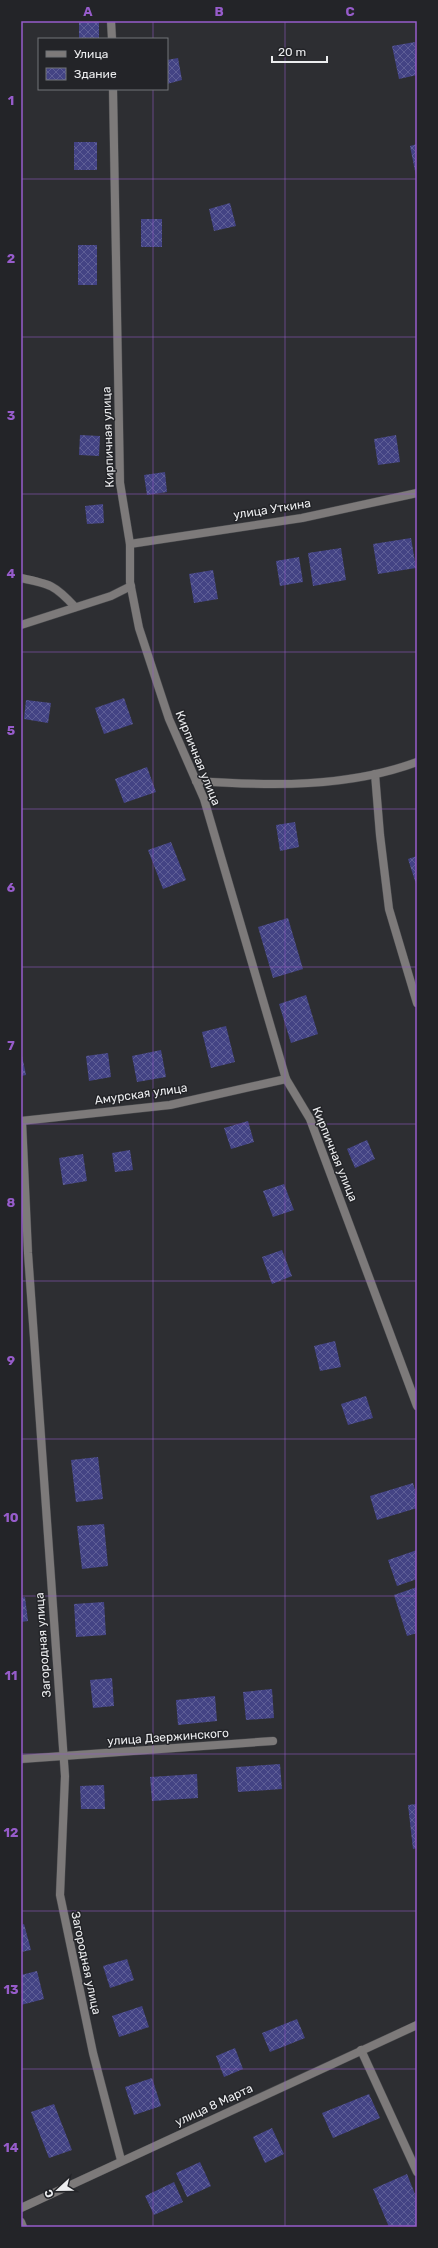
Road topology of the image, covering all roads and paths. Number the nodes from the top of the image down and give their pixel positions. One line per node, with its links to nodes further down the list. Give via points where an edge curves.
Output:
1 (111, 21): 2 (street)
2 (112, 38)
3 (113, 90): 5 (street, Кирпичная улица, via 120,483)
4 (417, 493): 5 (street, улица Уткина, via 302,518)
5 (130, 544): 7 (street, Кирпичная улица)
6 (21, 578): 8 (street, via 46,583 58,589)
7 (131, 586): 8 (street, via 111,596); 12 (street, Кирпичная улица, via 139,628 169,719)
8 (76, 607): 9 (street)
9 (21, 625)
10 (417, 762): 11 (street)
11 (375, 774): 12 (street, via 316,782 248,785); 13 (street, via 389,909)
12 (196, 781): 14 (street, Кирпичная улица, via 204,799)
13 (417, 1003)
14 (286, 1078): 15 (street, Амурская улица, via 170,1105); 16 (street, Кирпичная улица, via 310,1119)
15 (21, 1121): 18 (street, Загородная улица)
16 (417, 1406)
17 (273, 1741): 18 (street, улица Дзержинского)
18 (64, 1757): 19 (street, улица Дзержинского); 22 (street, Загородная улица, via 60,1895 94,2053)
19 (21, 1759)
20 (417, 2025): 21 (street, улица 8 Марта)
21 (361, 2050): 22 (street, улица 8 Марта); 23 (street)
22 (121, 2160): 24 (street, улица 8 Марта)
23 (417, 2172)
24 (21, 2208)
25 (21, 2222): 26 (street)
26 (23, 2227)

